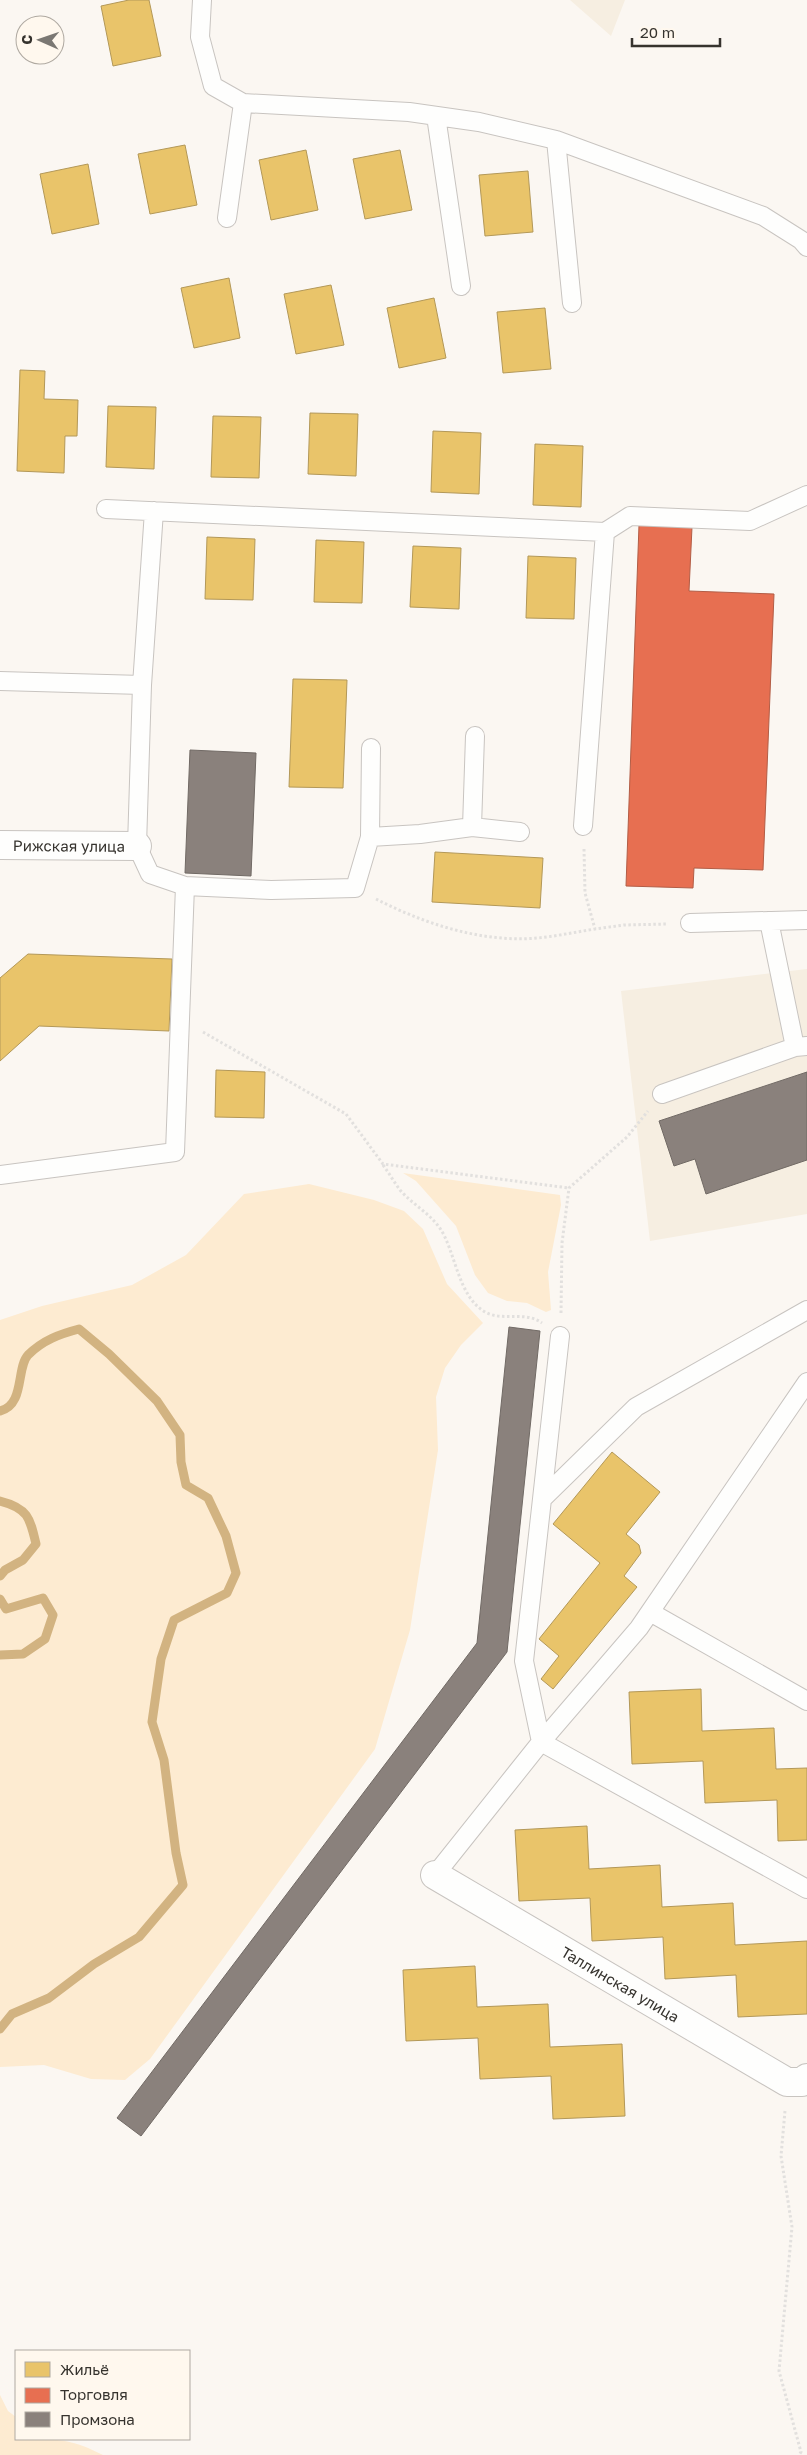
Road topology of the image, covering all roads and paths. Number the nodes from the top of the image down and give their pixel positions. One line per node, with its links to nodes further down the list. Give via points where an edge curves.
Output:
1 (202, 0): 2 (lane, via 200,37 213,86)
2 (243, 103): 3 (lane); 5 (lane)
3 (436, 116): 4 (lane, via 479,122); 7 (lane)
4 (556, 140): 6 (lane, via 763,216); 8 (lane)
5 (228, 218)
6 (807, 247)
7 (461, 286)
8 (572, 303)
9 (807, 495): 12 (lane, via 750,521 630,516)
10 (106, 509): 11 (lane)
11 (154, 511): 12 (lane); 14 (lane)
12 (605, 532): 17 (lane)
13 (0, 681): 14 (lane)
14 (142, 685): 22 (lane)
15 (475, 736): 18 (lane)
16 (371, 748): 20 (lane)
17 (583, 826): 28 (path, via 585,893)
18 (472, 827): 19 (lane); 20 (lane)
19 (520, 832)
20 (370, 837): 24 (lane)
21 (0, 845): 22 (street, Рижская улица)
22 (137, 846): 23 (lane, via 150,874)
23 (184, 886): 24 (lane, via 271,890); 29 (lane)
24 (355, 888): 28 (path, via 407,915 475,935 537,938)
25 (807, 920): 26 (lane)
26 (769, 921): 27 (lane); 30 (lane)
27 (690, 923): 28 (path)
28 (595, 929)
29 (180, 1019): 32 (path, via 346,1114); 33 (lane, via 175,1152)
30 (801, 1046): 31 (lane)
31 (662, 1094): 34 (path, via 627,1137)
32 (383, 1164): 34 (path); 36 (path, via 401,1191 440,1228 459,1277 472,1299 486,1312 535,1317)
33 (0, 1175)
34 (568, 1188): 36 (path, via 562,1243)
35 (807, 1310): 38 (lane, via 636,1407)
36 (560, 1336): 38 (lane)
37 (807, 1382): 39 (lane)
38 (542, 1499): 41 (lane, via 524,1661)
39 (650, 1612): 40 (lane); 41 (lane)
40 (807, 1701)
41 (541, 1742): 42 (lane); 43 (lane)
42 (435, 1875): 44 (street, Таллинская улица)
43 (807, 1888)
44 (797, 2080): 45 (path, via 781,2156 792,2227 779,2371 801,2452)
45 (799, 2455)

